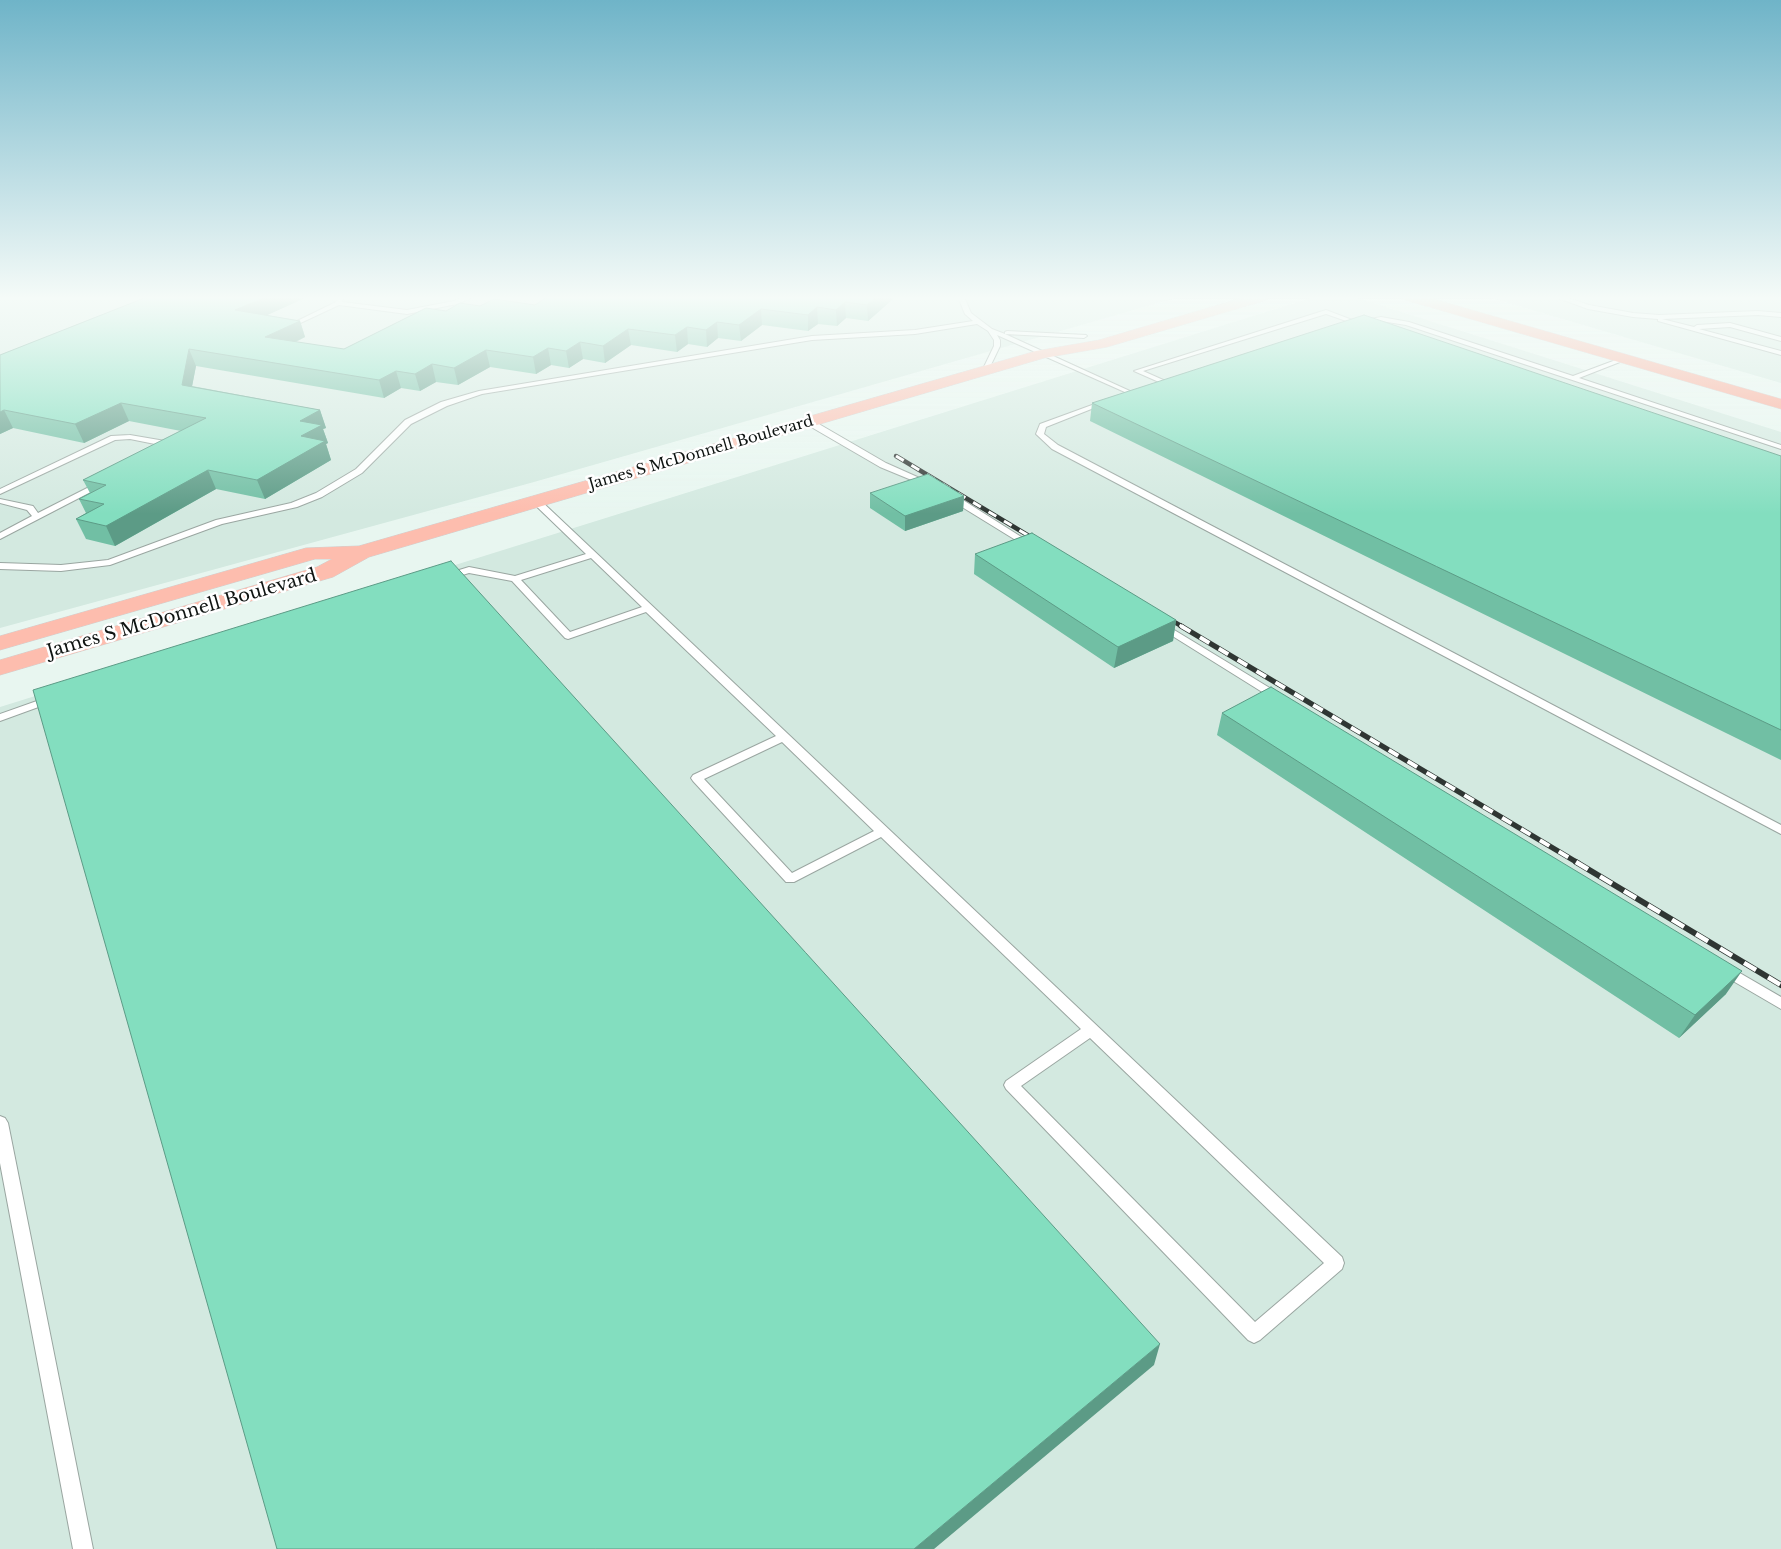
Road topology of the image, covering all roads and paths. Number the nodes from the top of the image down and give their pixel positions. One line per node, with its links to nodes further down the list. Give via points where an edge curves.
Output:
1 (620, 369): 27 (lane, via 481,392 421,414 408,422 359,471 319,495 294,505 219,522 110,562 61,568)
2 (1079, 369): 40 (lane, via 1134,392 1043,426 1040,434 1055,447)
3 (1142, 369): 11 (lane, via 1137,371)
4 (1547, 369): 9 (lane)
5 (1595, 369): 9 (lane)
6 (1662, 369): 14 (highway)
7 (1714, 369): 13 (highway)
8 (985, 370): 15 (main road, James S McDonnell Boulevard)
9 (1573, 378): 16 (lane)
10 (1177, 381): 11 (lane)
11 (1168, 384): 12 (lane)
12 (1158, 387)
13 (1781, 389)
14 (1781, 404)
15 (809, 422): 21 (main road, James S McDonnell Boulevard); 25 (lane, via 883,465 923,480)
16 (1781, 447)
17 (159, 456): 19 (lane, via 168,449 167,445 130,437 114,438)
18 (107, 482): 22 (lane)
19 (0, 492)
20 (0, 501): 22 (lane, via 30,508)
21 (536, 501): 24 (main road, James S McDonnell Boulevard); 26 (lane)
22 (37, 517): 23 (lane)
23 (0, 536)
24 (361, 552): 32 (main road, James S McDonnell Boulevard, via 314,553); 35 (main road, James S McDonnell Boulevard, via 325,572)
25 (1042, 553)
26 (592, 555): 29 (lane); 30 (lane)
27 (0, 566)
28 (440, 579): 29 (lane, via 469,570)
29 (515, 579): 30 (lane, via 568,636)
30 (648, 608): 39 (lane)
31 (1152, 620): 37 (lane)
32 (29, 635): 33 (main road); 34 (main road, James S McDonnell Boulevard)
33 (0, 637)
34 (0, 643)
35 (0, 668)
36 (64, 695): 38 (lane)
37 (1288, 703)
38 (0, 718)
39 (783, 737): 41 (lane); 41 (lane, via 697,778 790,879)
40 (1781, 830)
41 (882, 832): 44 (lane)
42 (1713, 962): 43 (lane)
43 (1781, 1004)
44 (1091, 1030): 44 (lane, via 1336,1263 1254,1334 1012,1085)
45 (0, 1123): 46 (lane)
46 (83, 1549)

